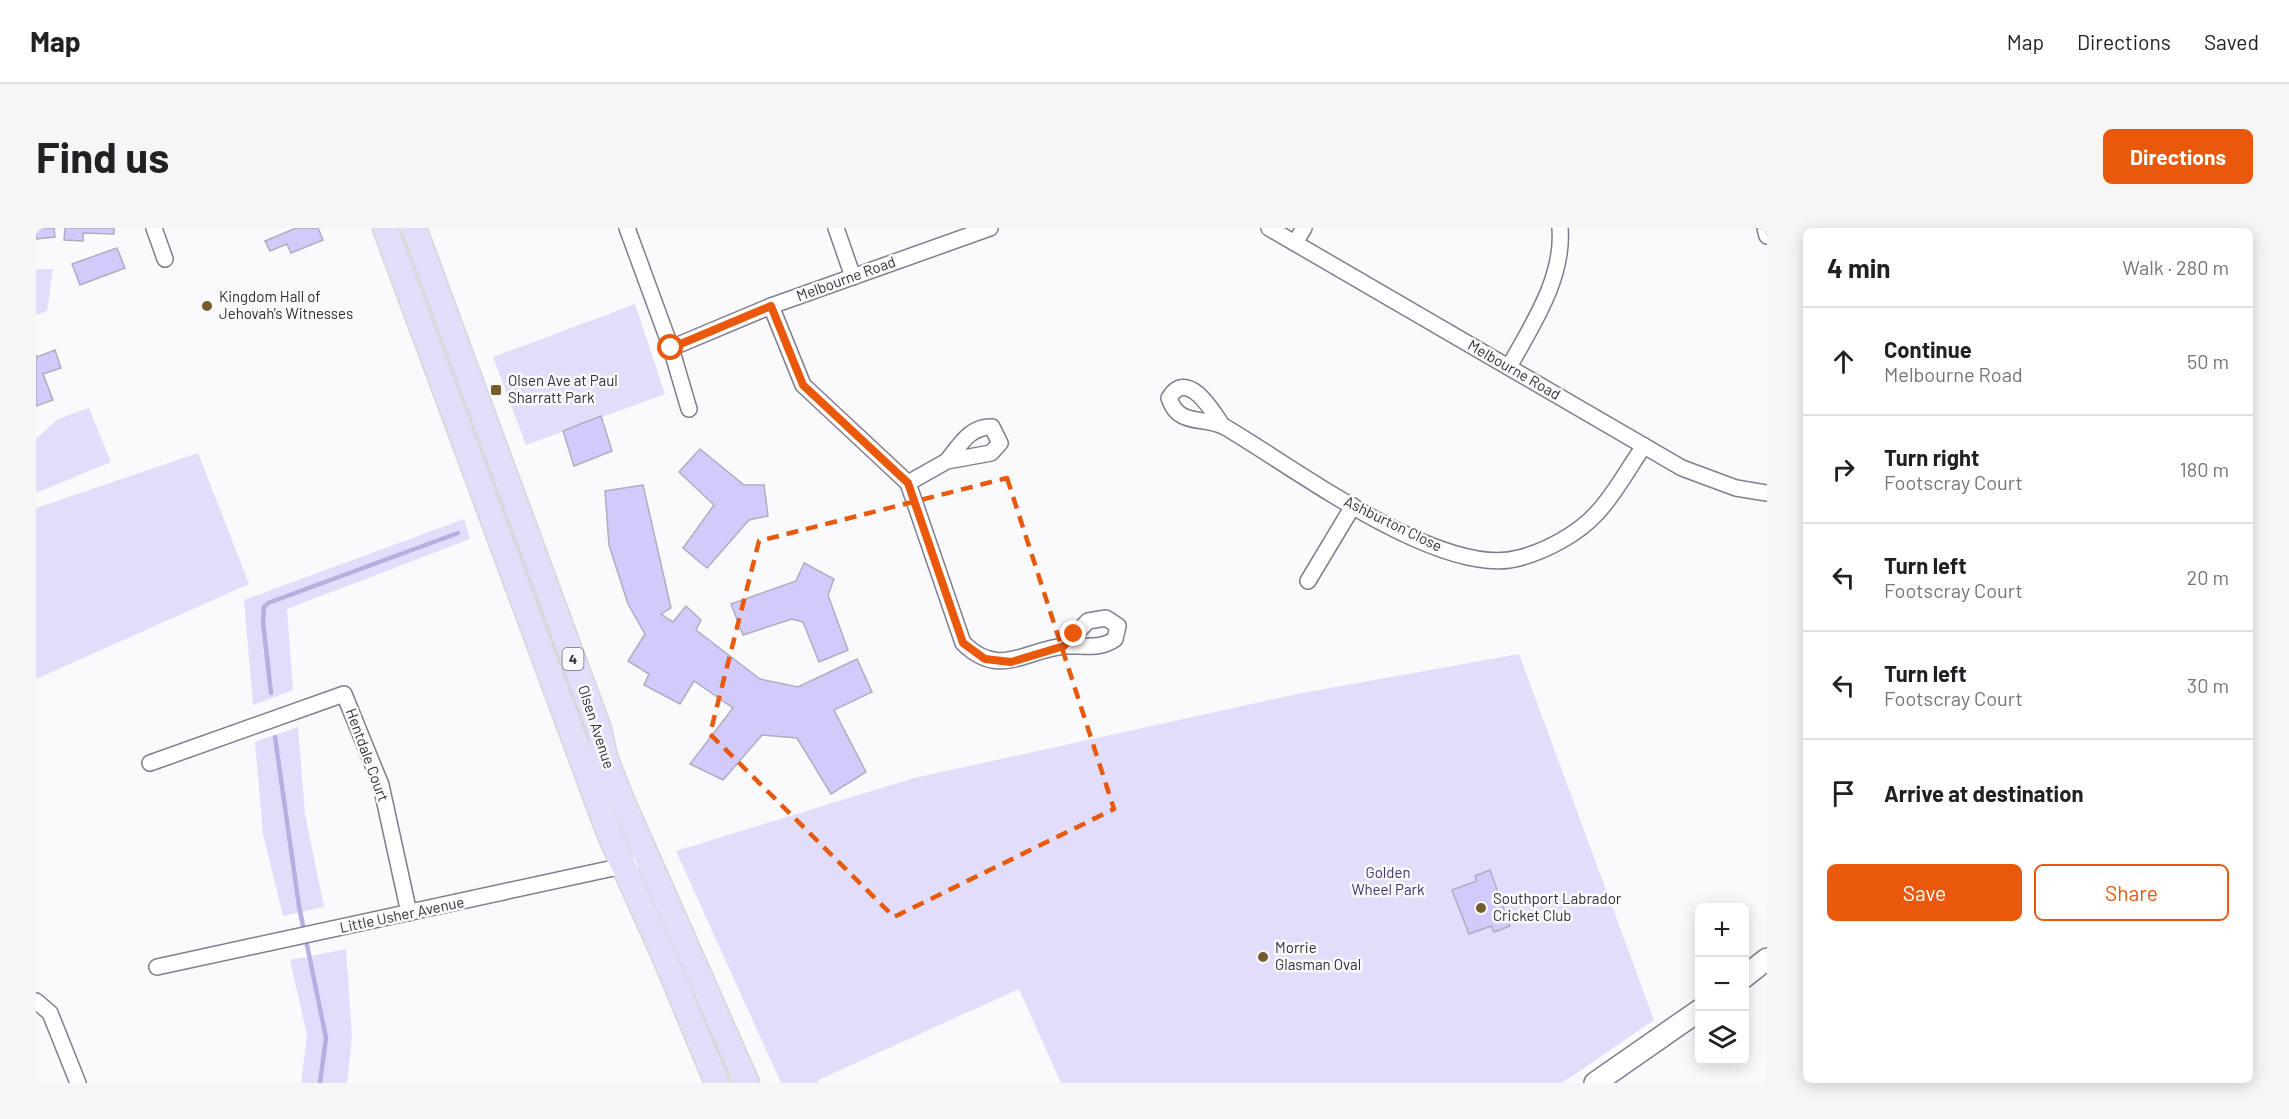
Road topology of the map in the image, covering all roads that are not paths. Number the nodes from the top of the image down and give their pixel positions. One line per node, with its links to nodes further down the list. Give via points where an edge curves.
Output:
1 (154, 228): 13 (street)
2 (385, 228): 28 (main road, Olsen Avenue / 4)
3 (414, 228): 28 (main road, Olsen Avenue / 4, via 599,729)
4 (627, 228): 16 (street)
5 (836, 228): 14 (street)
6 (990, 228): 14 (street, Melbourne Road)
7 (1269, 228): 12 (street, Melbourne Road)
8 (1304, 228): 12 (street)
9 (1560, 228): 17 (street, via 1561,242 1548,295)
10 (1766, 228): 11 (street)
11 (1767, 236)
12 (1295, 243): 17 (street, Melbourne Road)
13 (165, 259)
14 (853, 277): 15 (street, Melbourne Road)
15 (771, 306): 16 (street, Melbourne Road); 22 (street, via 803,385)
16 (671, 348): 18 (street)
17 (1509, 368): 20 (street, Melbourne Road)
18 (689, 409)
19 (1222, 426): 24 (street, Ashburton Close)
20 (1644, 446): 23 (street, Melbourne Road, via 1683,468 1736,488); 24 (street, Ashburton Close, via 1597,513 1564,539 1518,559 1475,560 1429,545)
21 (947, 461): 22 (street)
22 (908, 483): 26 (street, via 963,643 985,659 1011,662)
23 (1767, 493)
24 (1353, 506): 25 (street)
25 (1308, 581)
26 (1064, 646)
27 (150, 763): 29 (street, Hentdale Court, via 344,694 381,785)
28 (635, 863): 29 (street, Little Usher Avenue); 36 (main road, Olsen Avenue / 4, via 641,901); 37 (main road, Olsen Avenue / 4)
29 (409, 913): 31 (street, Little Usher Avenue)
30 (1767, 959): 32 (street)
31 (157, 967)
32 (1749, 973)
33 (36, 1001): 35 (street, via 50,1012)
34 (1699, 1011): 38 (street)
35 (78, 1083)
36 (717, 1083)
37 (747, 1083)
38 (1595, 1083)

